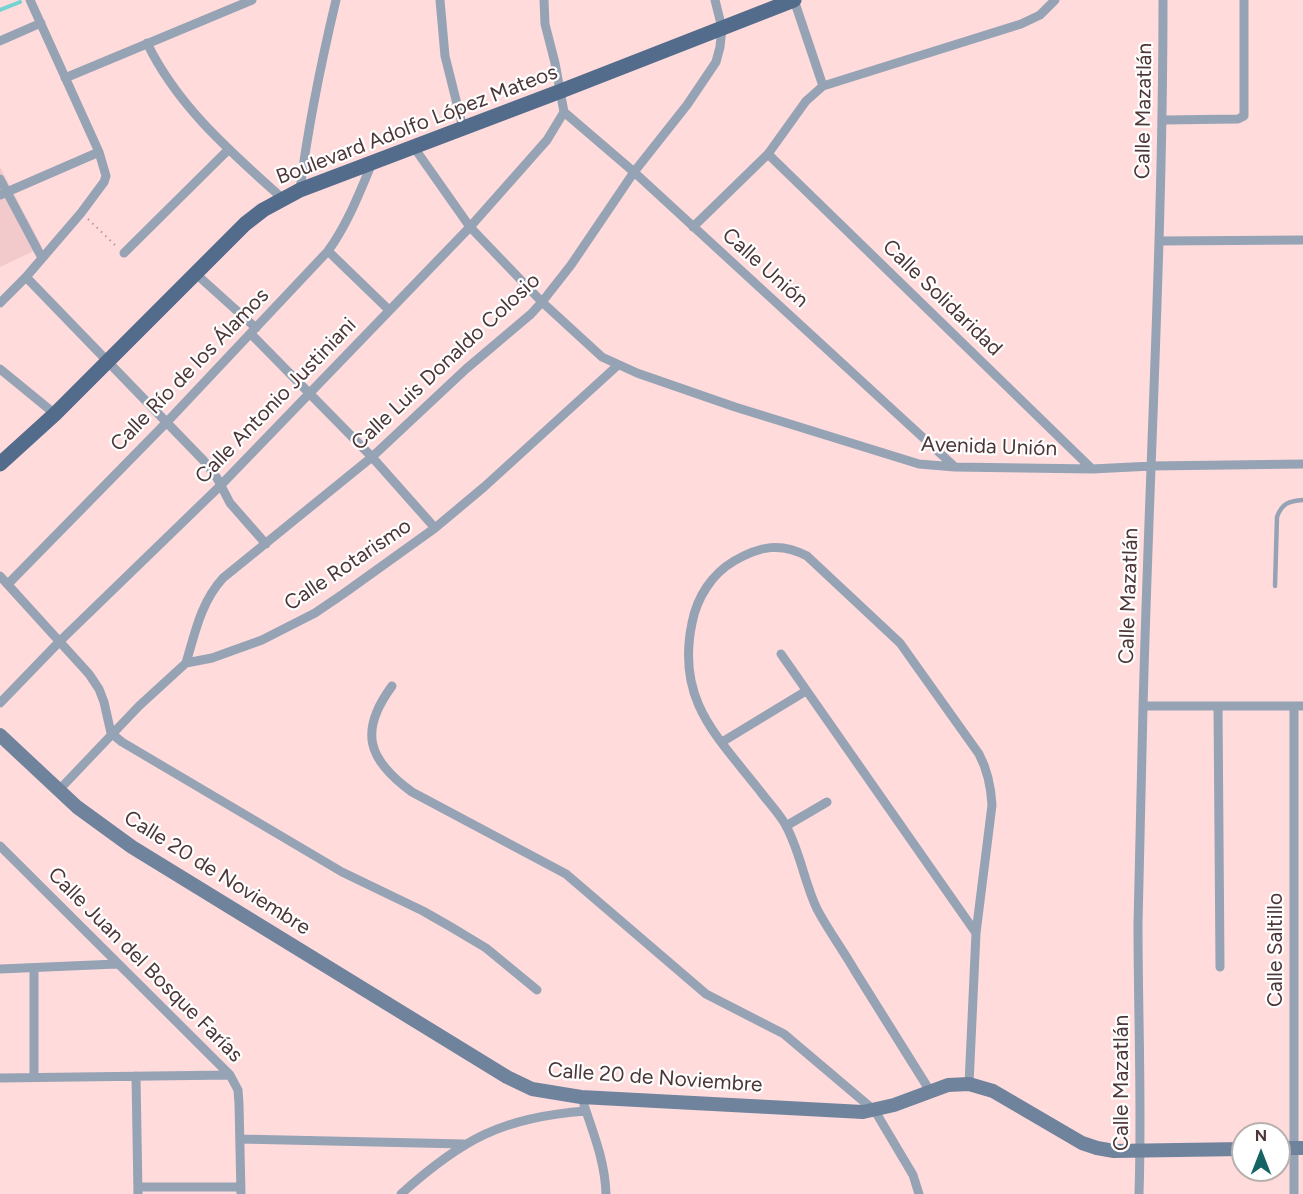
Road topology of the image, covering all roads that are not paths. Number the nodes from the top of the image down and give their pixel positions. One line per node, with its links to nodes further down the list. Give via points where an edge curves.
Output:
1 (30, 0): 11 (street)
2 (252, 0): 14 (street)
3 (336, 0): 28 (street)
4 (440, 0): 20 (street, via 445,56)
5 (544, 0): 17 (street, via 545,24)
6 (715, 0): 12 (street)
7 (794, 0): 12 (main road, Boulevard Adolfo López Mateos); 16 (street)
8 (1054, 0): 16 (street, via 1040,15 1021,24)
9 (1163, 0): 19 (street, Calle Mazatlán)
10 (1244, 0): 19 (street, via 1244,116)
11 (41, 23): 13 (street); 15 (street)
12 (722, 28): 17 (main road, Boulevard Adolfo López Mateos); 26 (street, Calle Luis Donaldo Colosio, via 716,62)
13 (0, 41)
14 (147, 43): 15 (street); 22 (street, via 179,97)
15 (65, 78): 23 (street)
16 (823, 86): 24 (street, via 806,101)
17 (561, 92): 18 (street); 20 (main road, Boulevard Adolfo López Mateos)
18 (564, 112): 26 (street, Calle Unión); 31 (street, Calle Antonio Justiniani, via 547,140)
19 (1163, 120): 34 (street, Calle Mazatlán)
20 (463, 128): 21 (main road, Boulevard Adolfo López Mateos)
21 (413, 146): 25 (main road, Boulevard Adolfo López Mateos); 31 (street, Avenida Unión)
22 (229, 149): 30 (street); 36 (street)
23 (99, 152): 29 (street); 37 (street, via 104,182)
24 (768, 154): 32 (street); 55 (street, Calle Solidaridad)
25 (372, 163): 28 (main road, Boulevard Adolfo López Mateos); 35 (street, Calle Río de los Álamos, via 356,202)
26 (634, 172): 32 (street, Calle Unión); 40 (street, Calle Luis Donaldo Colosio)
27 (0, 179): 29 (street)
28 (300, 190): 30 (main road, Boulevard Adolfo López Mateos)
29 (3, 193): 37 (street)
30 (283, 199): 38 (main road, Boulevard Adolfo López Mateos, via 245,224)
31 (470, 227): 40 (street, Avenida Unión); 42 (street, Calle Antonio Justiniani)
32 (693, 227): 54 (street, Calle Unión)
33 (1303, 240): 34 (street)
34 (1160, 241): 53 (street, Calle Mazatlán)
35 (328, 251): 42 (street); 43 (street, Calle Río de los Álamos)
36 (124, 254)
37 (42, 258): 39 (street)
38 (195, 273): 43 (street); 44 (main road, Boulevard Adolfo López Mateos)
39 (26, 277): 41 (street); 44 (street)
40 (542, 302): 45 (street, Avenida Unión, via 587,345); 50 (street, Calle Luis Donaldo Colosio)
41 (0, 303)
42 (389, 310): 47 (street, Calle Antonio Justiniani)
43 (254, 331): 47 (street); 49 (street, Calle Río de los Álamos)
44 (108, 362): 48 (main road, Boulevard Adolfo López Mateos); 49 (street)
45 (618, 365): 54 (street, Avenida Unión, via 904,461); 58 (street, Calle Rotarismo)
46 (0, 369): 48 (street)
47 (310, 394): 50 (street); 56 (street, Calle Antonio Justiniani)
48 (55, 414): 51 (main road, Boulevard Adolfo López Mateos)
49 (166, 423): 56 (street, via 204,461); 61 (street, Calle Río de los Álamos)
50 (372, 457): 58 (street); 59 (street, Calle Luis Donaldo Colosio)
51 (0, 464)
52 (1303, 464): 53 (street, Avenida Unión)
53 (1152, 466): 55 (street, Avenida Unión); 69 (street, Calle Mazatlán)
54 (955, 467): 55 (street, Avenida Unión)
55 (1092, 469)
56 (220, 486): 59 (street); 63 (street, Calle Antonio Justiniani)
57 (1303, 500): 62 (lane, via 1289,502 1277,517)
58 (435, 528): 65 (street, Calle Rotarismo, via 315,614 262,640)
59 (266, 544): 65 (street, Calle Luis Donaldo Colosio, via 240,562 211,591)
60 (0, 576): 61 (street)
61 (8, 584): 63 (street)
62 (1275, 586)
63 (60, 641): 68 (street, Calle Antonio Justiniani); 72 (street, via 99,689)
64 (781, 654): 67 (street)
65 (186, 663): 72 (street)
66 (392, 686): 93 (street, via 373,718 372,736 374,751 395,780 421,798 566,874 698,989 783,1034)
67 (806, 691): 74 (street); 79 (street)
68 (0, 703)
69 (1143, 706): 70 (street); 98 (street, Calle Mazatlán, via 1138,924)
70 (1218, 706): 71 (street); 81 (street)
71 (1298, 706): 96 (street, Calle Saltillo)
72 (111, 733): 75 (street); 84 (street, via 342,872 423,911 486,948)
73 (0, 735): 75 (street, Calle 20 de Noviembre)
74 (722, 742): 77 (street); 79 (street, via 691,688 687,652 694,610 707,585 728,565 763,549 795,550 807,556 900,643 979,754 991,786 992,805)
75 (58, 791): 91 (street, Calle 20 de Noviembre, via 132,847 507,1077 532,1089)
76 (827, 802): 77 (street)
77 (786, 826): 90 (street, via 817,908)
78 (0, 846): 80 (street, Calle Juan del Bosque Farías)
79 (976, 933): 89 (street)
80 (117, 964): 82 (street); 85 (street, Calle Juan del Bosque Farías)
81 (1220, 967)
82 (34, 968): 83 (street); 87 (street)
83 (0, 969)
84 (537, 990)
85 (230, 1075): 86 (street); 94 (street, Calle Juan del Bosque Farías, via 238,1090)
86 (136, 1076): 87 (street); 100 (street)
87 (34, 1077): 88 (street)
88 (0, 1078)
89 (969, 1084): 90 (street, Calle 20 de Noviembre); 98 (street, Calle 20 de Noviembre, via 993,1091 1082,1143 1114,1151)
90 (930, 1090): 93 (street, Calle 20 de Noviembre)
91 (581, 1097): 92 (street); 93 (street, Calle 20 de Noviembre)
92 (585, 1111): 95 (street, via 522,1119); 102 (street, via 601,1155)
93 (875, 1111): 103 (street, via 912,1174)
94 (240, 1139): 95 (street); 99 (street, Calle Juan del Bosque Farías)
95 (464, 1144): 101 (street)
96 (1298, 1148): 105 (street, Calle Saltillo)
97 (1231, 1149): 98 (street, Calle 20 de Noviembre)
98 (1141, 1151): 104 (street, Calle Mazatlán)
99 (241, 1190): 100 (street)
100 (138, 1191)
101 (401, 1194)
102 (606, 1194)
103 (919, 1194)
104 (1139, 1194)
105 (1294, 1194)

